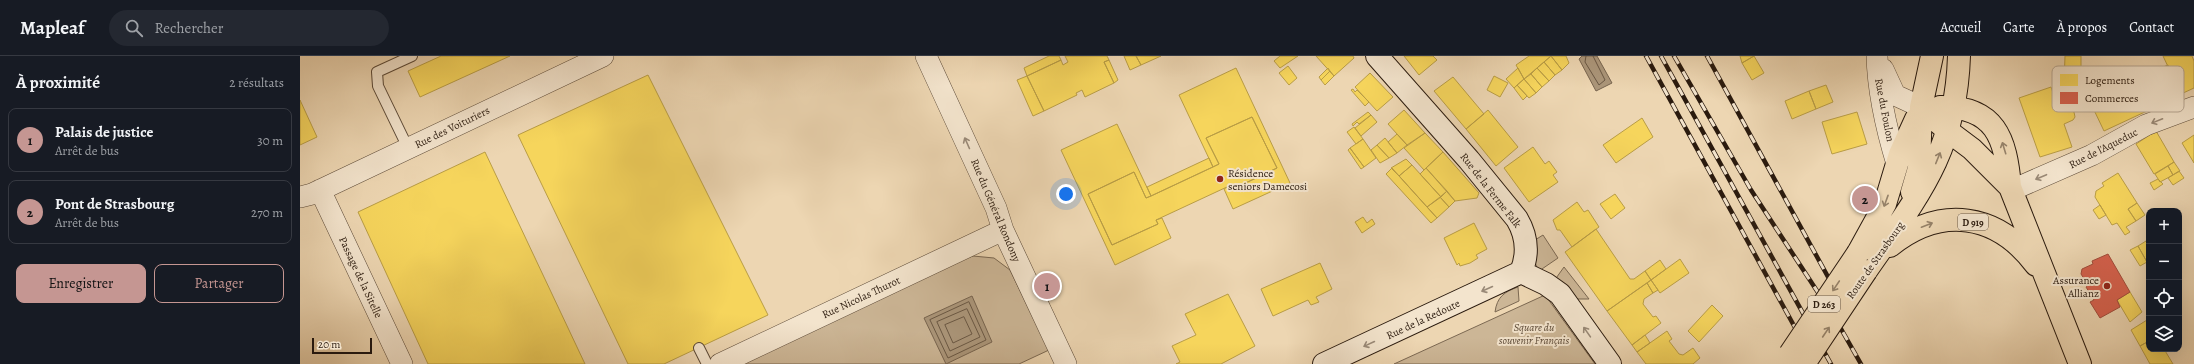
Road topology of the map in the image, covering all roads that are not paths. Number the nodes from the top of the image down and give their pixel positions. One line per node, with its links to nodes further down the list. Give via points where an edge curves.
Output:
1 (412, 56): 14 (lane, via 377,72 378,86)
2 (603, 56): 14 (street, Rue des Voituriers)
3 (926, 56): 20 (street, Rue du Général Rondony, one-way to 3, via 996,208)
4 (1377, 56): 22 (street, Rue de la Ferme Falk, via 1469,160 1517,219 1523,230 1527,251)
5 (1878, 56): 9 (street, Rue du Foulon, via 1888,84 1895,95); 15 (street, Rue du Foulon, via 1879,90 1884,119)
6 (1932, 56): 9 (main road, Route de Strasbourg / D 263)
7 (1959, 56): 8 (main road, Route de Strasbourg / D 263)
8 (1954, 106): 9 (main road, D 919); 13 (main road, Route de Strasbourg / D 263); 16 (main road, D 919, one-way to 8, via 2006,154 1993,125 1974,111)
9 (1921, 107): 13 (main road); 15 (main road, Route de Strasbourg / D 263); 19 (main road, Route de Strasbourg / D 263, via 1919,168)
10 (2194, 107): 11 (street, Rue de l'Aqueduc, one-way to 11)
11 (2184, 111)
12 (2181, 112): 16 (street, Rue de l'Aqueduc, one-way to 16, via 2146,125 2097,153)
13 (1948, 131): 16 (main road, D 919, via 1972,149); 19 (main road, Route de Strasbourg / D 263, one-way to 13, via 1936,164)
14 (408, 148): 17 (street, Rue des Voituriers)
15 (1897, 164): 21 (main road, Route de Strasbourg / D 263, one-way to 21)
16 (2011, 188): 23 (main road, D 919)
17 (320, 190): 18 (street, Rue des Voituriers); 26 (street, Passage de la Sitelle)
18 (300, 197)
19 (1906, 216): 21 (main road, Route de Strasbourg / D 263)
20 (1003, 230): 28 (street, Rue Nicolas Thurot); 29 (street, Rue du Général Rondony)
21 (1866, 262): 23 (main road, D 919, one-way to 23, via 1905,235 1931,223 1949,219 1978,222 2004,234 2026,251 2039,268); 25 (main road, Route de Strasbourg / D 263, bridge)
22 (1522, 272): 30 (street, Rue de la Redoute, one-way to 30); 31 (street, one-way to 22, via 1556,291)
23 (2054, 296): 32 (main road, D 919)
24 (699, 348): 27 (lane)
25 (1792, 361)
26 (402, 364)
27 (707, 364)
28 (720, 364)
29 (1066, 364)
30 (1324, 364)
31 (1610, 364)
32 (2080, 364)

